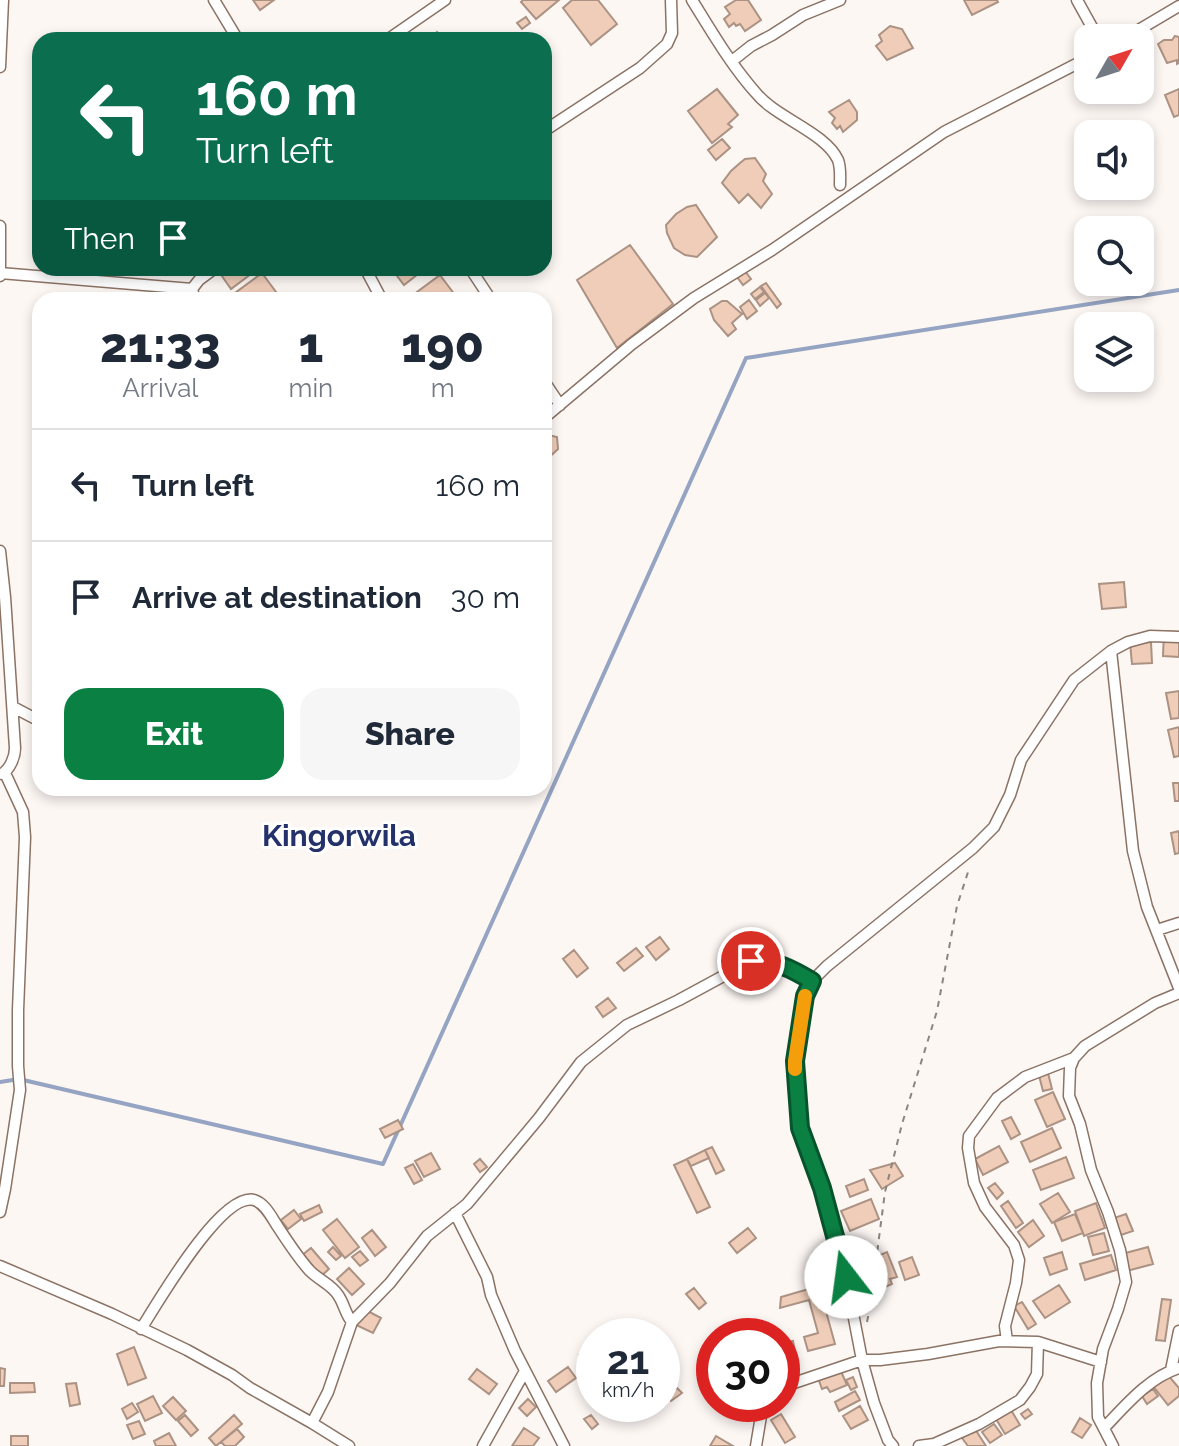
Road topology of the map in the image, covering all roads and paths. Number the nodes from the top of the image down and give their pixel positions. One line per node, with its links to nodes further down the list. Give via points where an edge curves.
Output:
1 (214, 0): 11 (street)
2 (445, 0): 12 (street)
3 (671, 0): 16 (street, via 667,44)
4 (692, 0): 13 (street)
5 (840, 0): 13 (street, via 803,15)
6 (1077, 0): 9 (street)
7 (1179, 6): 10 (street)
8 (2, 7): 15 (street)
9 (1090, 24)
10 (1149, 24)
11 (233, 32)
12 (399, 32)
13 (732, 61): 17 (street, via 757,95 830,149 838,161)
14 (1074, 65): 22 (street, via 944,132 694,298)
15 (0, 67)
16 (552, 126)
17 (840, 185)
18 (0, 226): 19 (street)
19 (0, 276): 20 (street)
20 (172, 292)
21 (552, 393): 22 (street)
22 (560, 405): 23 (street)
23 (552, 412)
24 (0, 551): 27 (street)
25 (1179, 637): 26 (street, via 1150,636)
26 (1111, 651): 30 (street, via 1074,680 1048,717 1021,760 994,827); 32 (street, via 1133,851)
27 (13, 707): 28 (street); 29 (street, via 15,755)
28 (32, 717)
29 (2, 774): 36 (street, via 23,812 25,837 20,1090)
30 (973, 848): 33 (street); 44 (path, via 937,1011 885,1192 870,1307)
31 (1179, 923): 32 (street)
32 (1157, 930): 34 (street)
33 (812, 981): 38 (street, via 786,965 751,961 627,1025 581,1062); 44 (street, via 795,1061 800,1128 822,1188)
34 (1179, 990): 35 (street, via 1085,1046)
35 (1074, 1058): 43 (street, via 1025,1077 997,1098 969,1136 974,1183 1019,1260 1005,1326); 47 (street, via 1069,1096 1126,1282)
36 (3, 1188): 37 (street)
37 (0, 1212)
38 (455, 1213): 40 (street, via 427,1236); 49 (street)
39 (0, 1266): 41 (street)
40 (352, 1322): 41 (street, via 338,1295 299,1259 261,1203 247,1200 235,1204 203,1236); 52 (street)
41 (141, 1329): 52 (street)
42 (1179, 1331): 48 (street)
43 (1007, 1341): 45 (street); 46 (street)
44 (859, 1342): 46 (street)
45 (1038, 1342): 47 (street); 59 (street, via 1037,1374 1020,1400 979,1424)
46 (862, 1360): 50 (street); 58 (street)
47 (1101, 1362): 53 (street, via 1098,1417)
48 (1175, 1369): 53 (street, via 1143,1389)
49 (525, 1371): 55 (street); 56 (street)
50 (800, 1381)
51 (760, 1422): 57 (street)
52 (312, 1423): 54 (street)
53 (1104, 1428): 60 (street)
54 (349, 1446)
55 (483, 1446)
56 (564, 1446)
57 (756, 1446)
58 (893, 1446)
59 (919, 1446)
60 (1113, 1446)

